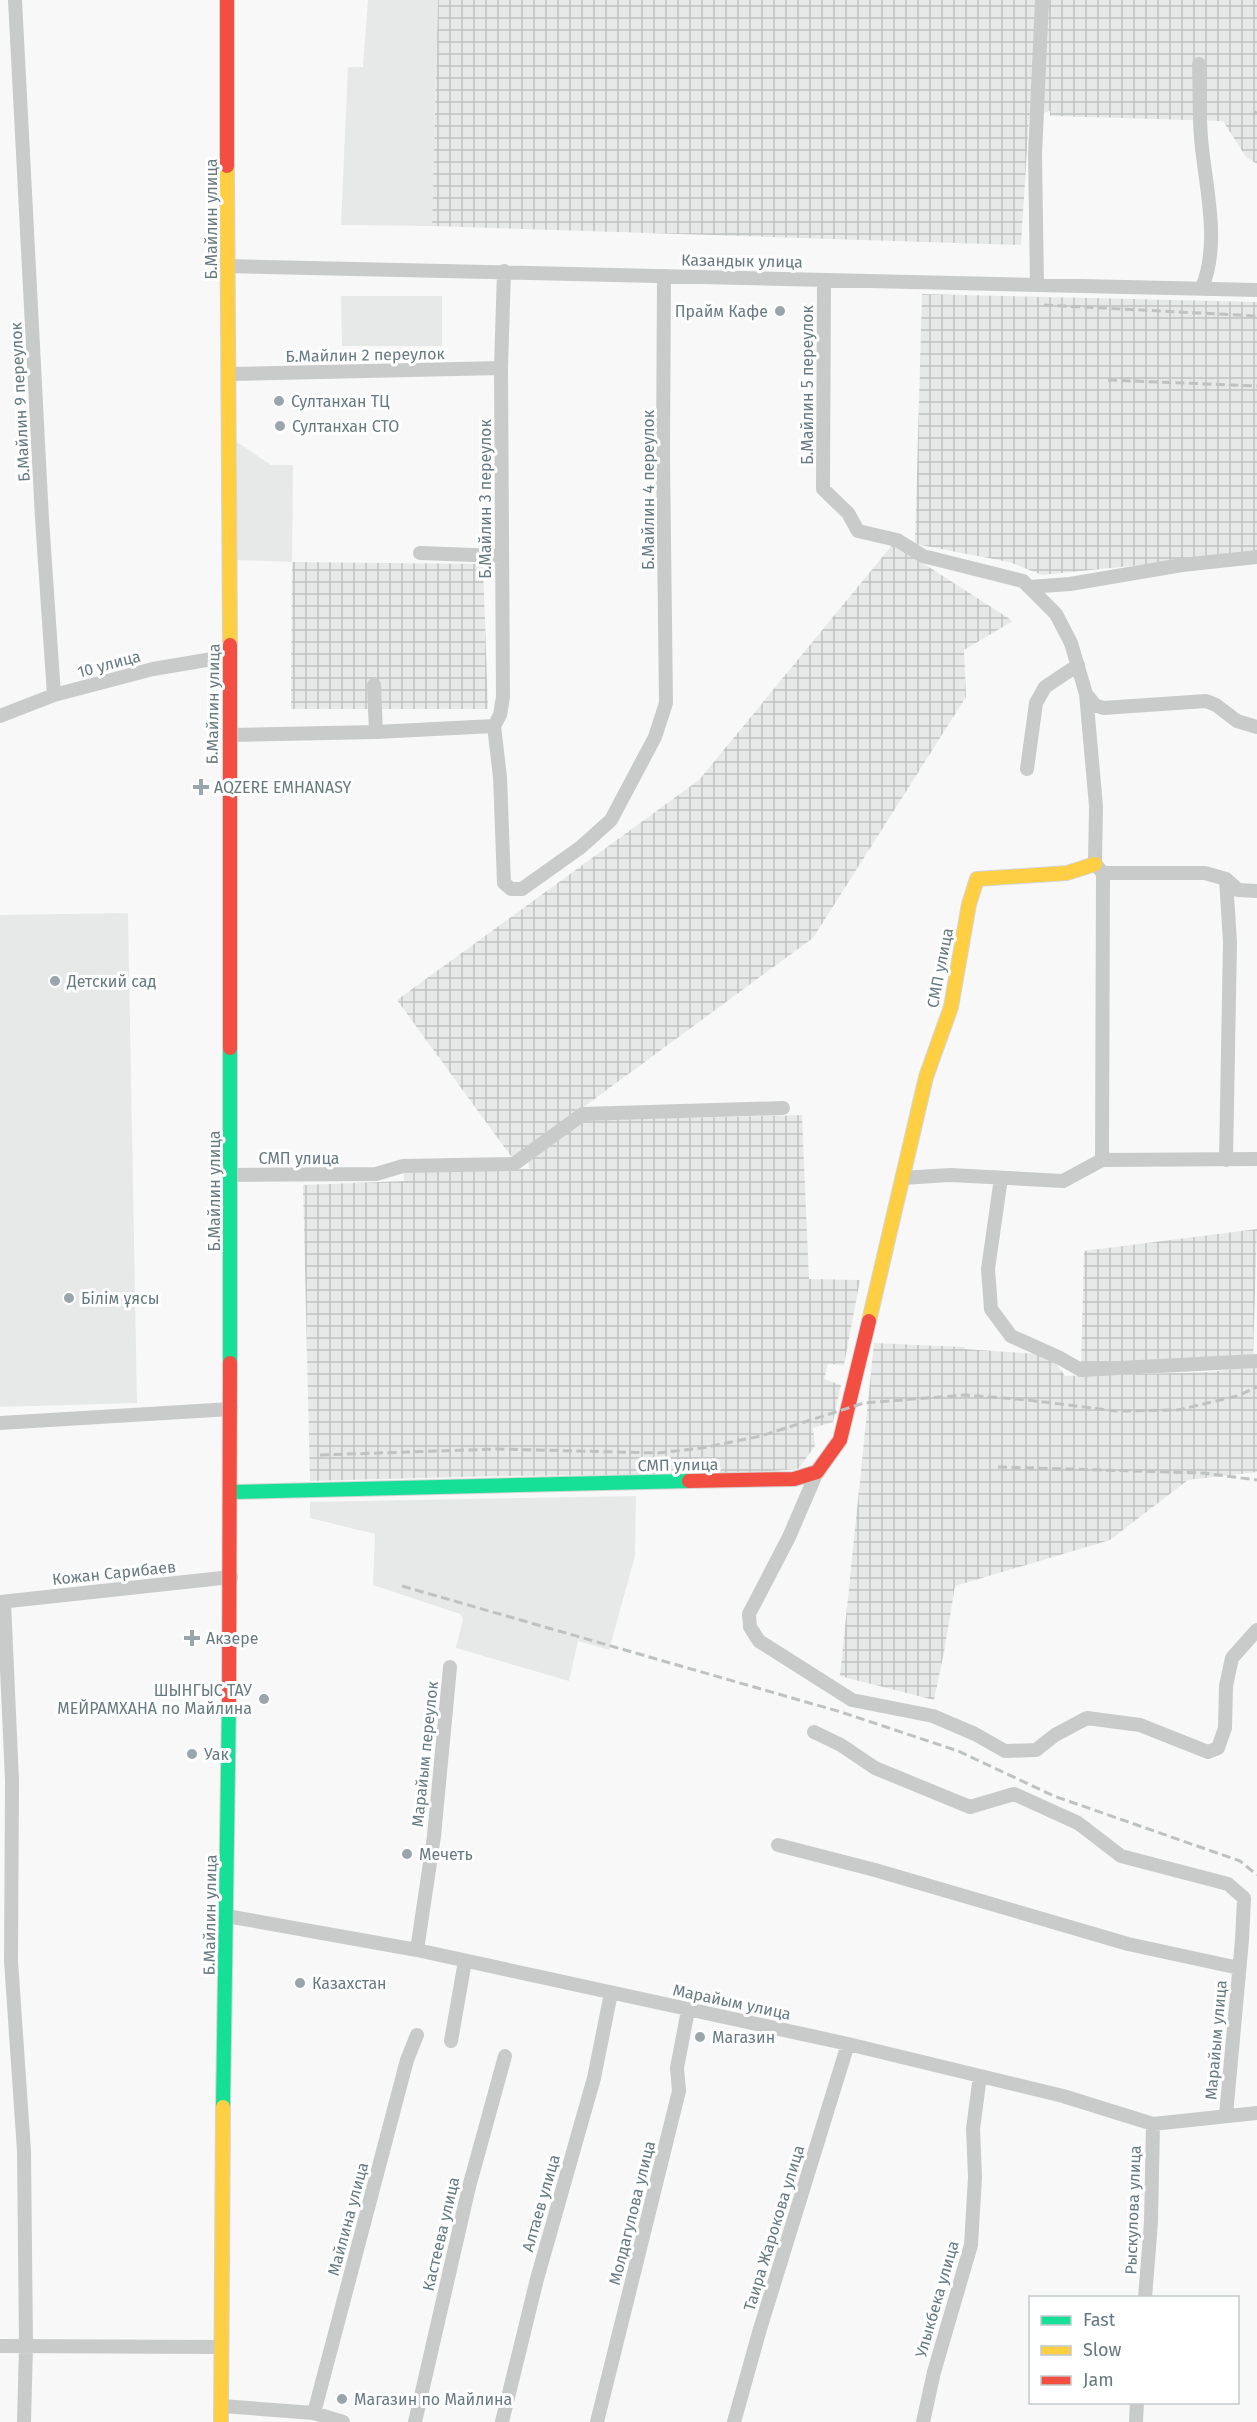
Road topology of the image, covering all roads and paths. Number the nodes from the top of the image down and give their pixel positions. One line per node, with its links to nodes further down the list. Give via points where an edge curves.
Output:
1 (15, 0): 22 (street, Б.Майлин 9 переулок)
2 (227, 0): 5 (street, Б.Майлин улица)
3 (1041, 0): 9 (street, via 1035,155)
4 (1199, 64): 10 (street, via 1201,138 1210,216 1209,271)
5 (227, 266): 6 (street, Казандык улица); 13 (street, Б.Майлин улица)
6 (504, 271): 7 (street, Казандык улица); 12 (street, Б.Майлин 3 переулок)
7 (664, 276): 8 (street, Казандык улица); 24 (street, Б.Майлин 4 переулок, via 666,703 655,736 611,820 522,889 511,889 504,882)
8 (824, 280): 9 (street, Казандык улица); 17 (street, Б.Майлин 5 переулок, via 824,489 848,513 858,531 897,540 923,556)
9 (1037, 284): 10 (street, Казандык улица)
10 (1202, 288): 11 (street, Казандык улица)
11 (1257, 290)
12 (501, 368): 13 (street, Б.Майлин 2 переулок); 15 (street, Б.Майлин 3 переулок)
13 (229, 374): 18 (street, Б.Майлин улица)
14 (420, 553): 15 (street)
15 (501, 556): 24 (street, Б.Майлин 3 переулок, via 503,697)
16 (1257, 557): 17 (street, via 1070,584)
17 (1026, 584): 19 (street, via 1056,614)
18 (230, 656): 22 (street, 10 улица, via 153,669); 27 (street, Б.Майлин улица)
19 (1078, 665): 21 (street); 28 (street, via 1045,687 1036,703)
20 (374, 685): 26 (street)
21 (1086, 694): 25 (street, via 1103,708 1206,701 1237,721); 29 (street)
22 (54, 695): 23 (street, 10 улица)
23 (0, 716)
24 (495, 726): 26 (street)
25 (1257, 727)
26 (376, 732): 27 (street)
27 (229, 735): 36 (street, Б.Майлин улица)
28 (1027, 769)
29 (1099, 868): 30 (street, СМП улица, via 1205,873); 34 (street); 37 (street, СМП улица, via 977,879 951,1007 926,1077)
30 (1226, 879): 31 (street, СМП улица, via 1238,890); 35 (street, via 1230,942)
31 (1257, 891)
32 (783, 1107): 36 (street, СМП улица, via 583,1114 514,1164 403,1166 376,1174)
33 (1257, 1159): 35 (street)
34 (1102, 1160): 35 (street); 38 (street, via 1063,1181)
35 (1226, 1160)
36 (231, 1175): 40 (street, Б.Майлин улица)
37 (902, 1178): 38 (street); 42 (street, СМП улица, via 840,1440)
38 (1001, 1178): 39 (street, via 988,1269 991,1309 1011,1336 1081,1370)
39 (1257, 1361)
40 (231, 1409): 41 (street); 43 (street, Б.Майлин улица)
41 (0, 1423)
42 (817, 1472): 43 (street, СМП улица, via 794,1479); 46 (street, via 749,1614 750,1627 774,1653 852,1700 933,1716 1005,1751 1036,1750 1087,1718 1140,1725 1208,1752 1218,1748 1225,1728 1226,1686 1232,1658)
43 (231, 1492): 44 (street, Б.Майлин улица)
44 (231, 1577): 45 (street, Кожан Сарибаев); 50 (street, Б.Майлин улица)
45 (2, 1602): 66 (street, via 12,1780 10,1961 24,2151)
46 (1257, 1630)
47 (450, 1667): 51 (street, Марайым переулок, via 434,1836)
48 (814, 1732): 53 (street, Марайым улица, via 875,1768 970,1807 1014,1794 1078,1823 1121,1856 1228,1884 1244,1898)
49 (778, 1845): 53 (street, Марайым улица, via 1128,1944)
50 (227, 1916): 51 (street, Марайым улица); 67 (street, Б.Майлин улица)
51 (417, 1950): 52 (street, Марайым улица)
52 (465, 1961): 54 (street, Марайым улица); 57 (street)
53 (1239, 1968): 62 (street, Марайым улица)
54 (611, 1993): 55 (street, Марайым улица); 75 (street, Алтаев улица, via 594,2078 537,2279)
55 (688, 2010): 58 (street, Марайым улица); 76 (street, Молдагулова улица, via 677,2068 679,2091)
56 (417, 2035): 70 (street, Майлина улица, via 407,2060)
57 (451, 2041)
58 (848, 2044): 60 (street, Марайым улица); 77 (street, Таира Жарокова улица)
59 (505, 2056): 74 (street, Кастеева улица, via 469,2187)
60 (980, 2076): 63 (street, Марайым улица, via 1064,2096); 78 (street, Улыкбека улица, via 972,2128 975,2177 971,2245 934,2372)
61 (1257, 2113): 62 (street, Марайым улица)
62 (1226, 2115): 63 (street, Марайым улица)
63 (1153, 2124): 64 (street, Рыскулова улица)
64 (1145, 2296)
65 (0, 2346): 66 (street)
66 (26, 2346): 67 (street); 71 (street)
67 (220, 2347): 69 (street, Б.Майлин улица)
68 (1137, 2404): 79 (street)
69 (222, 2406): 70 (street); 72 (street, Б.Майлин улица)
70 (314, 2413): 73 (street)
71 (24, 2422)
72 (221, 2422)
73 (343, 2422)
74 (415, 2422)
75 (502, 2422)
76 (597, 2422)
77 (734, 2422)
78 (924, 2422)
79 (1136, 2422)

